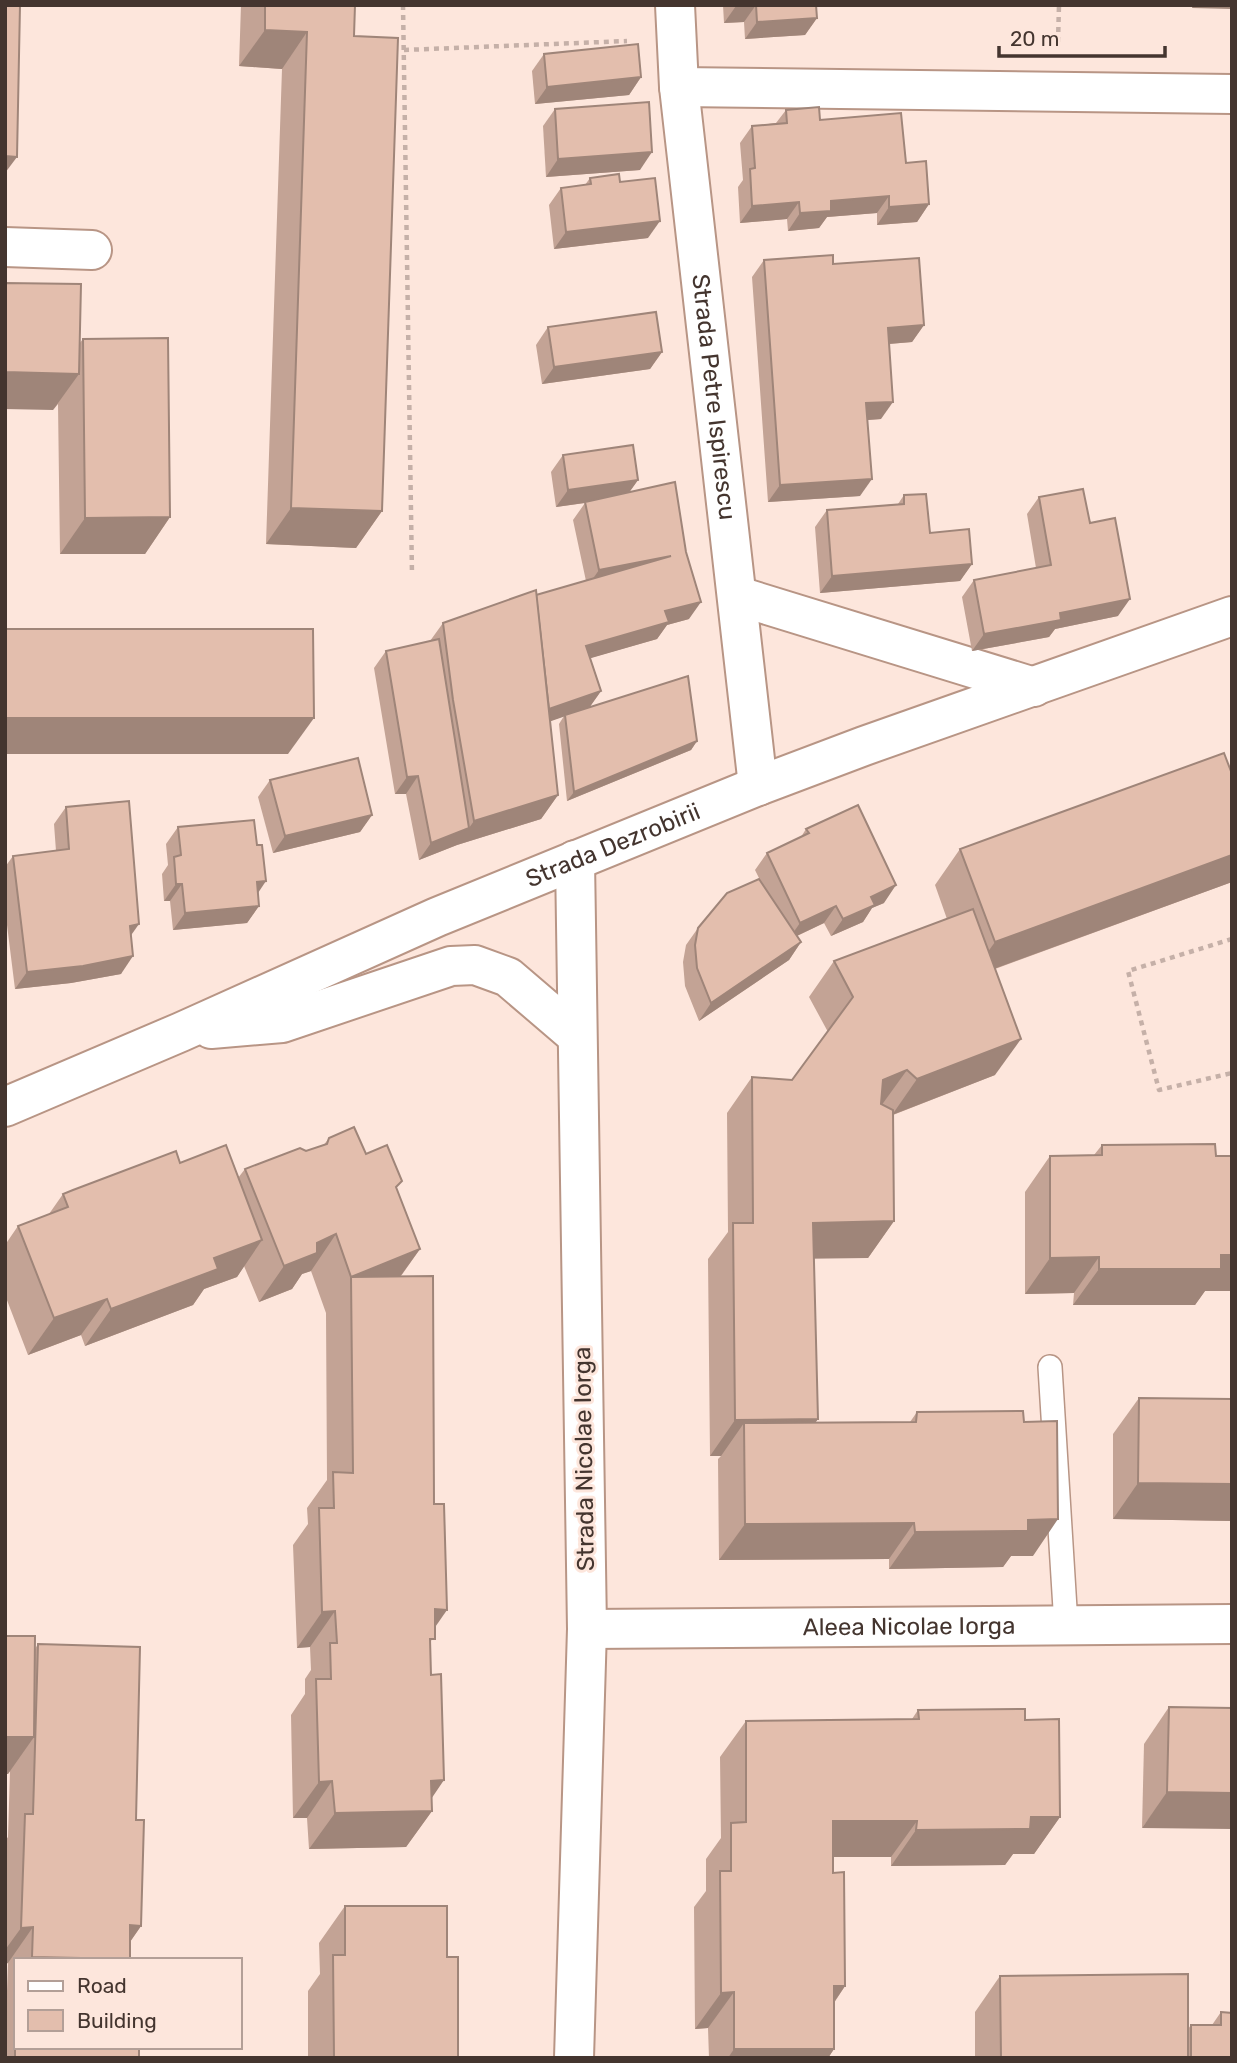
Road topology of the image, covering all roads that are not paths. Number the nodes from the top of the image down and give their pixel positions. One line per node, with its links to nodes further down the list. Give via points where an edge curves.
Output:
1 (676, 22): 2 (street, Strada Petre Ispirescu)
2 (679, 87): 3 (street); 6 (street, Strada Petre Ispirescu)
3 (1232, 94)
4 (5, 247): 5 (street)
5 (92, 250)
6 (738, 596): 8 (street); 9 (street, Strada Petre Ispirescu)
7 (1232, 616): 8 (street, Strada Dezrobirii)
8 (1034, 687): 9 (street, Strada Dezrobirii)
9 (758, 786): 10 (street, Strada Dezrobirii)
10 (575, 860): 11 (street, Strada Dezrobirii); 12 (street, Strada Nicolae Iorga)
11 (181, 1031): 12 (street, via 282,1023 450,966 475,965 508,976); 13 (street, Strada Dezrobirii)
12 (577, 1036): 17 (street, Strada Nicolae Iorga)
13 (5, 1107)
14 (1050, 1367): 16 (lane)
15 (1232, 1623): 16 (street, Aleea Nicolae Iorga)
16 (1066, 1625): 17 (street, Aleea Nicolae Iorga)
17 (587, 1629): 18 (street, Strada Nicolae Iorga)
18 (574, 2058)

